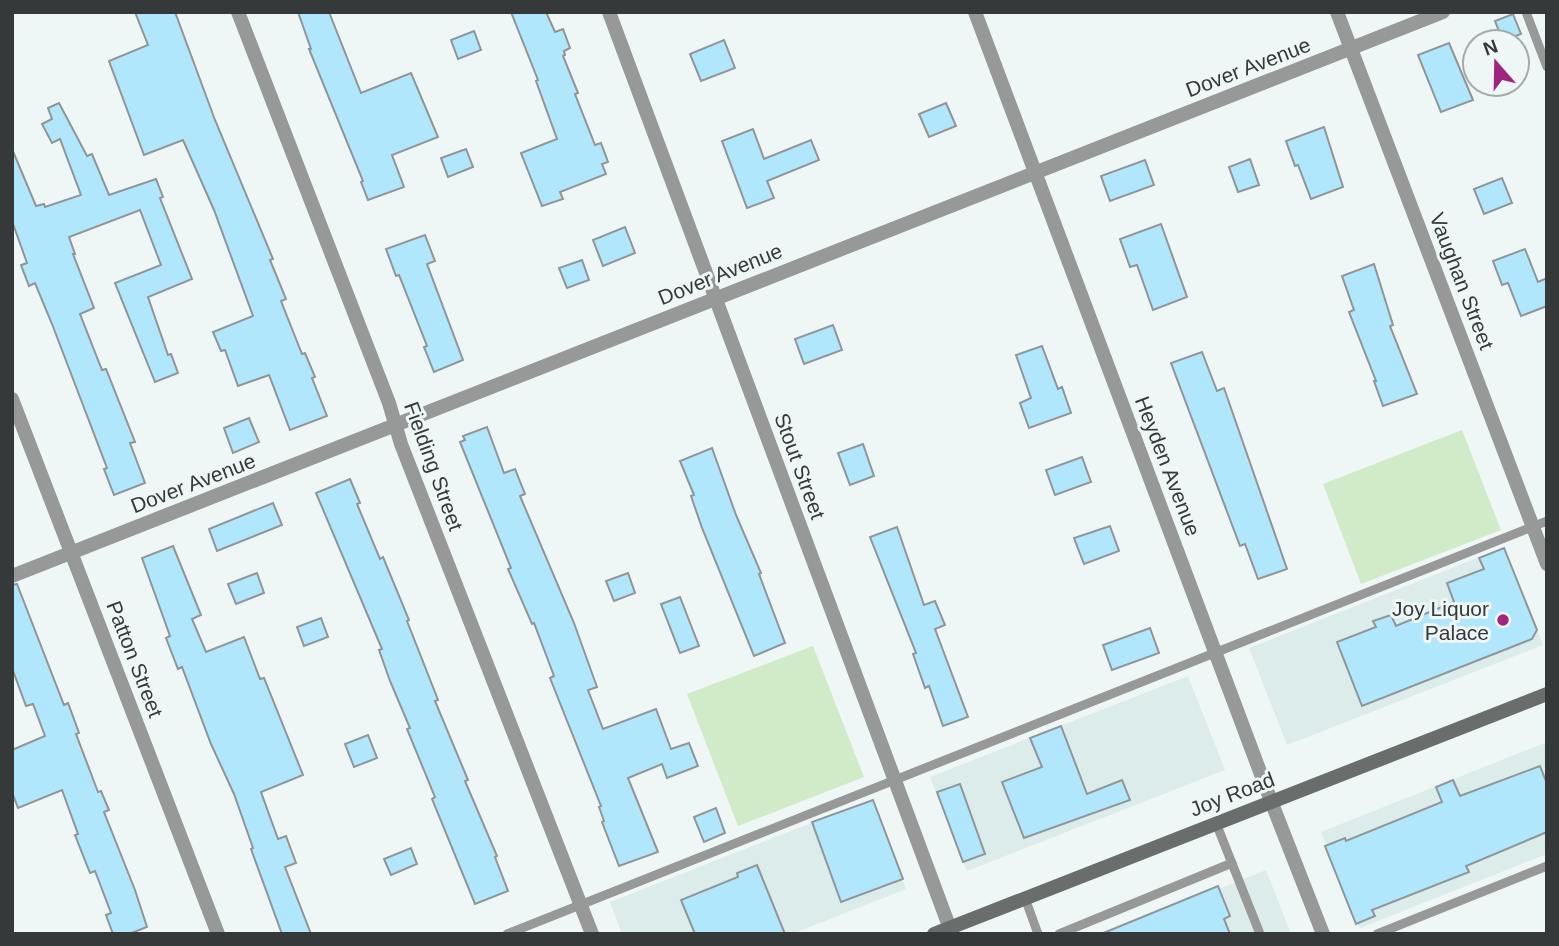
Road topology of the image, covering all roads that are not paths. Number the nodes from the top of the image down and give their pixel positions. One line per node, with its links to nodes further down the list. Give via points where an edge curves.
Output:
1 (238, 12): 12 (street, Fielding Street)
2 (609, 12): 10 (street, Stout Street)
3 (975, 12): 9 (street, Heyden Avenue)
4 (1337, 12): 7 (street, Vaughan Street)
5 (1443, 12): 7 (street, Dover Avenue)
6 (1526, 12): 8 (lane)
7 (1350, 49): 9 (street, Dover Avenue); 14 (street, Vaughan Street)
8 (1547, 67)
9 (1035, 173): 10 (street, Dover Avenue); 18 (street, Heyden Avenue)
10 (716, 298): 12 (street, Dover Avenue); 20 (street, Stout Street)
11 (12, 399): 15 (street, Patton Street)
12 (396, 425): 15 (street, Dover Avenue); 26 (street, Fielding Street)
13 (1547, 521): 14 (lane)
14 (1532, 526): 16 (street, Vaughan Street); 18 (lane)
15 (71, 553): 17 (street, Dover Avenue); 28 (street, Patton Street)
16 (1547, 564)
17 (12, 576)
18 (1215, 653): 20 (lane); 21 (street, Heyden Avenue)
19 (1547, 694): 21 (main road, Joy Road)
20 (895, 780): 26 (lane); 27 (street, Stout Street)
21 (1271, 801): 22 (main road, Joy Road); 35 (street, Heyden Avenue)
22 (1216, 822): 23 (lane); 25 (main road, Joy Road)
23 (1232, 863): 33 (lane); 34 (lane)
24 (1547, 866): 36 (lane)
25 (1025, 898): 27 (main road, Joy Road); 32 (lane)
26 (581, 904): 29 (lane); 30 (street, Fielding Street)
27 (951, 931): 31 (main road, Joy Road)
28 (218, 934)
29 (507, 934)
30 (592, 934)
31 (934, 934)
32 (1038, 934)
33 (1059, 934)
34 (1260, 934)
35 (1324, 934)
36 (1377, 934)

